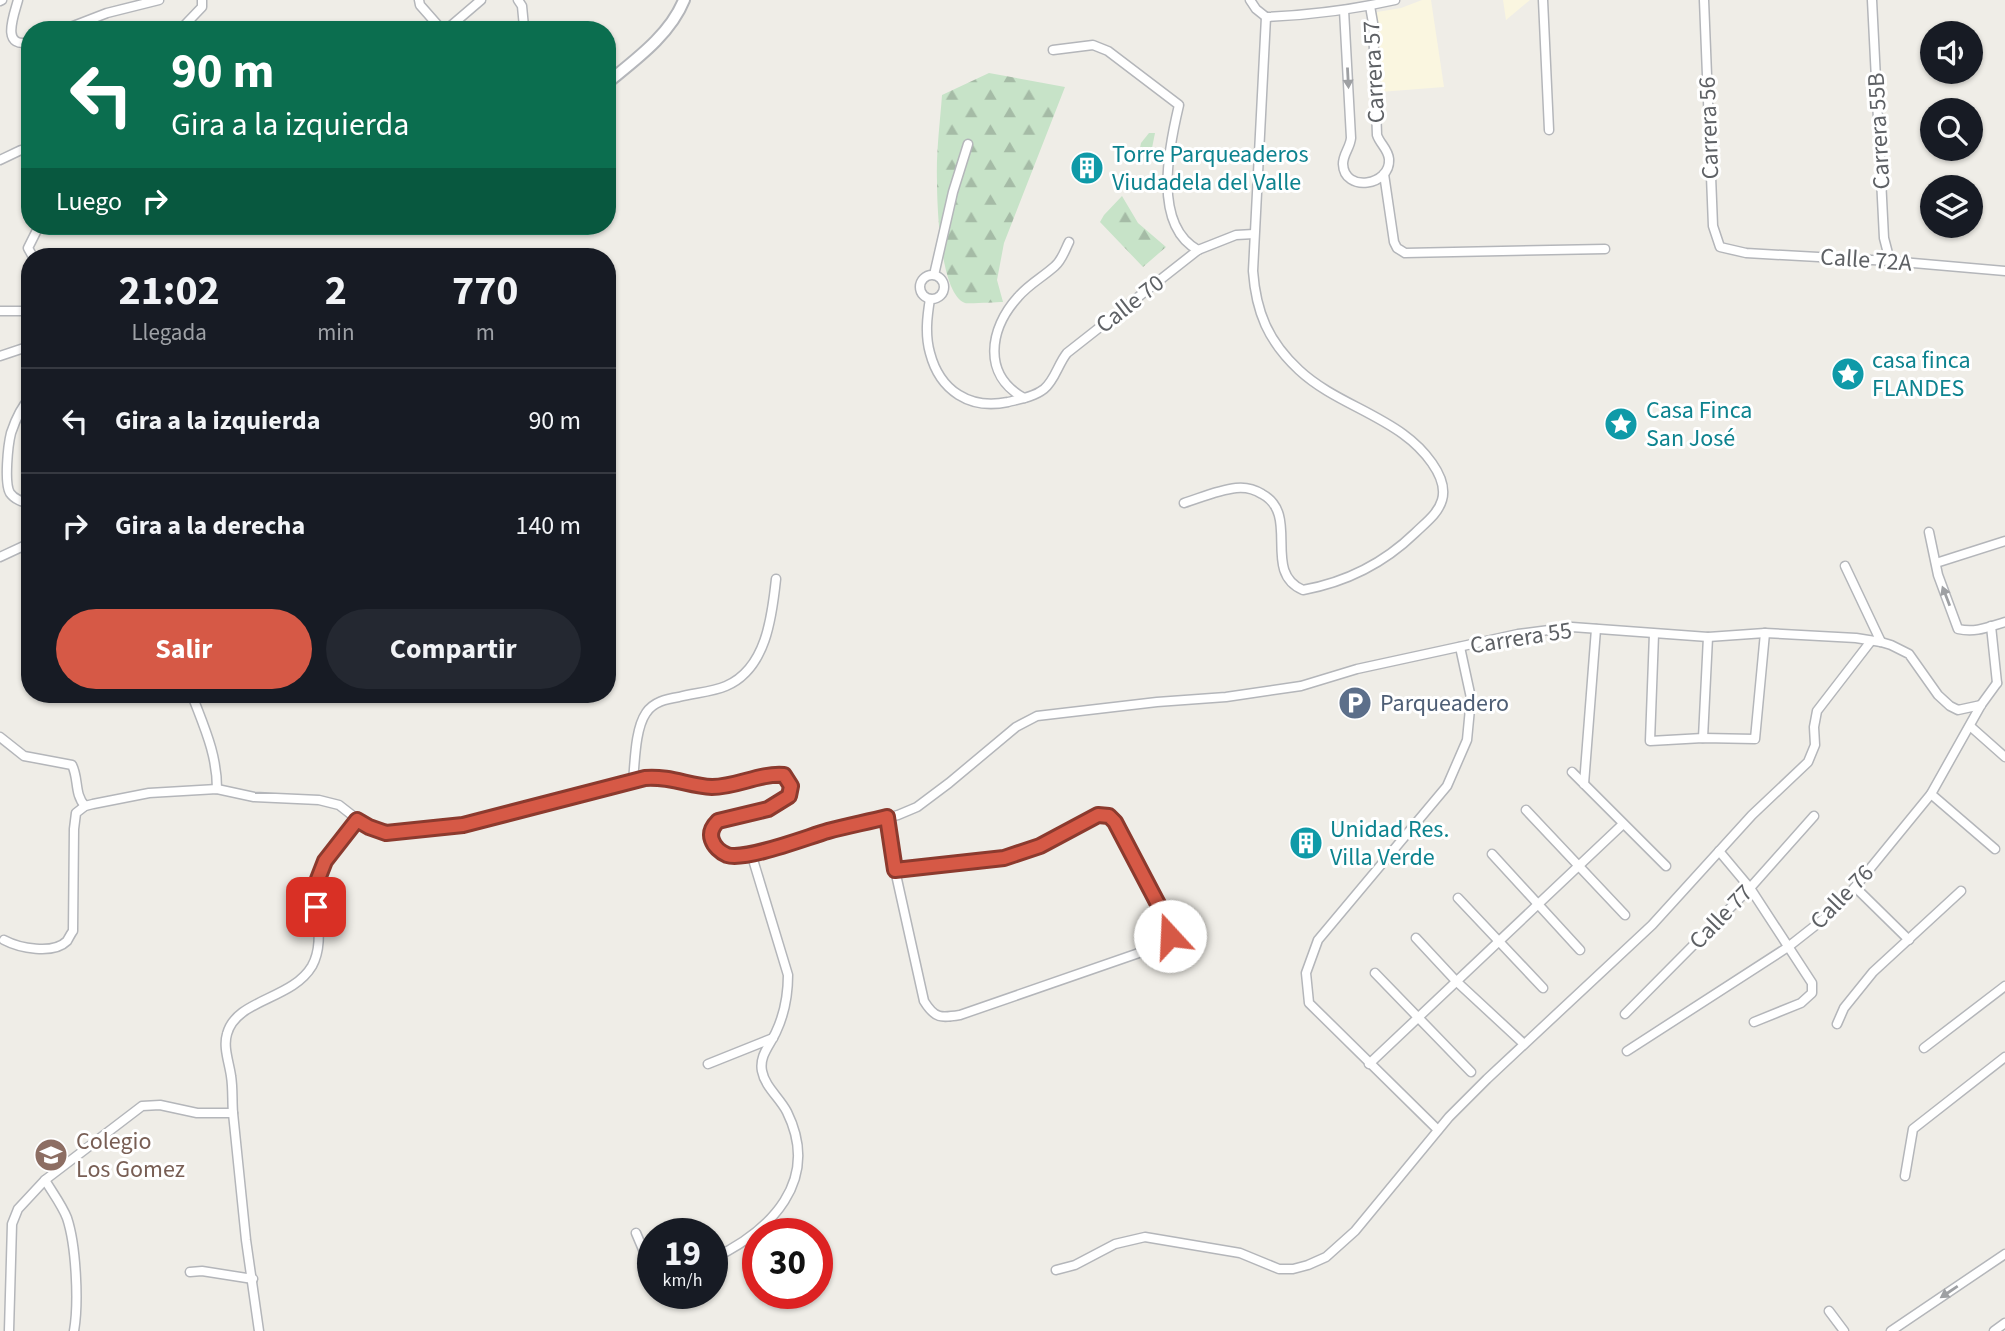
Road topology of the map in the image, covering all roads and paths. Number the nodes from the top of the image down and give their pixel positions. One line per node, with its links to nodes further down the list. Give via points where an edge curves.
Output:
1 (18, 0): 21 (street, via 8,27)
2 (159, 0): 16 (street)
3 (202, 0): 17 (street, via 202,7)
4 (419, 0): 18 (street)
5 (481, 0): 19 (street)
6 (518, 0): 20 (street)
7 (684, 0): 23 (street, via 669,26)
8 (1250, 0): 15 (street)
9 (1395, 0): 13 (street)
10 (1543, 0): 24 (street)
11 (1704, 0): 32 (street, Carrera 56, via 1713,226 1720,247)
12 (1872, 0): 34 (street, Carrera 55B, via 1884,238)
13 (1370, 6): 14 (street); 28 (street, Carrera 57, via 1377,135 1389,160)
14 (1344, 10): 15 (street); 28 (street, Carrera 57, one-way to 28, via 1351,138 1344,168 1358,183 1372,182)
15 (1266, 17): 29 (street)
16 (86, 21)
17 (189, 21)
18 (435, 21)
19 (455, 21)
20 (523, 21)
21 (21, 44)
22 (1053, 50): 33 (street, via 1093,45 1108,51 1179,105 1171,148 1169,212 1187,243)
23 (616, 75)
24 (1549, 130)
25 (968, 145): 36 (street)
26 (21, 150): 27 (street)
27 (0, 160)
28 (1384, 174): 31 (street, via 1394,242 1405,253)
29 (1254, 234): 33 (street, Calle 70, via 1236,235); 45 (street, via 1257,302 1279,348 1312,381 1412,441 1439,477 1441,502 1417,532 1376,565 1349,578 1303,590 1285,574 1280,516 1264,495 1236,488)
30 (1069, 242): 42 (street, via 1057,265 1019,295 1000,324 995,366 1004,383)
31 (1605, 249)
32 (1728, 249): 34 (street, Calle 72A)
33 (1198, 250): 42 (street, Calle 70, via 1067,353 1042,392)
34 (1890, 261): 35 (street, Calle 72A)
35 (2005, 271)
36 (934, 275): 37 (street, via 944,289); 37 (street, via 920,285)
37 (930, 299): 42 (street, via 929,351 950,388 973,403)
38 (0, 311): 39 (street)
39 (21, 311)
40 (21, 349): 41 (street)
41 (0, 356)
42 (1024, 398)
43 (21, 411): 44 (street, via 10,435 7,477 9,492)
44 (21, 500)
45 (1184, 503)
46 (1929, 532): 50 (street)
47 (2005, 541): 50 (street)
48 (21, 547): 49 (street)
49 (0, 557)
50 (1936, 563): 54 (street, one-way to 50, via 1980,631 1958,629)
51 (1845, 566): 60 (street)
52 (776, 579): 70 (street, via 772,620 746,671 724,687 655,704 641,723)
53 (2005, 622): 54 (street)
54 (1991, 626): 62 (street)
55 (1596, 629): 57 (street, Carrera 55); 61 (street, Carrera 55, via 1572,627 1518,634); 71 (street)
56 (1765, 633): 58 (street, Carrera 55); 59 (street, Carrera 55); 67 (street, via 1755,739)
57 (1654, 634): 58 (street, Carrera 55); 67 (street, via 1650,741)
58 (1708, 637): 67 (street)
59 (1871, 641): 60 (street, Carrera 55); 81 (street, via 1817,711 1815,745 1808,762)
60 (1881, 642): 64 (street, Carrera 55, via 1909,654 1950,706 1958,710)
61 (1461, 647): 76 (street, Carrera 55, via 1301,686 1037,716 1016,727 917,807); 113 (street, via 1471,698 1467,740 1447,786 1318,940 1306,973 1309,1003)
62 (2001, 682): 64 (street, Calle 76)
63 (195, 703): 72 (street, via 214,752)
64 (1981, 705): 65 (street, Calle 76)
65 (1970, 726): 68 (street); 73 (street, Calle 76)
66 (0, 737): 74 (street, via 24,756 72,765 78,796)
67 (1703, 738)
68 (2005, 757)
69 (1572, 772): 71 (street)
70 (633, 781): 78 (street, via 463,825 386,833); 82 (street, via 661,777 711,787 784,775 791,786 789,796 768,809 718,821 710,833 716,848 728,855)
71 (1584, 784): 79 (street)
72 (217, 789): 74 (street, via 149,793); 78 (street, via 254,797 319,800 339,806)
73 (1931, 794): 80 (street); 87 (street, Calle 76)
74 (85, 806): 94 (street, via 76,813 73,931 67,941 34,949)
75 (1526, 810): 84 (street)
76 (887, 817): 82 (street); 86 (street)
77 (1814, 817): 88 (street, Calle 77)
78 (357, 820): 115 (street, via 325,861 318,879 319,947 313,965 294,985 240,1012 226,1034)
79 (1623, 824): 84 (street); 85 (street)
80 (1995, 849)
81 (1719, 851): 88 (street); 108 (street, via 1652,925)
82 (751, 853): 107 (street, via 788,975)
83 (1492, 854): 91 (street)
84 (1578, 866): 91 (street); 92 (street)
85 (1666, 866)
86 (895, 870): 86 (street, via 1004,858 1106,815 1115,822 1171,932 1162,944 960,1015 939,1017 924,1001)
87 (1855, 887): 95 (street); 97 (street, Calle 76)
88 (1750, 888): 97 (street); 103 (street, Calle 77)
89 (1961, 891): 95 (street)
90 (1458, 898): 96 (street)
91 (1538, 904): 96 (street); 98 (street)
92 (1625, 915)
93 (1416, 938): 100 (street)
94 (4, 940)
95 (1909, 940): 106 (street, via 1860,986)
96 (1499, 941): 100 (street); 102 (street)
97 (1788, 947): 105 (street, via 1812,983 1812,993 1801,1003); 110 (street, Calle 76)
98 (1580, 950)
99 (1375, 973): 104 (street)
100 (1456, 981): 104 (street); 108 (street)
101 (2005, 986): 109 (street)
102 (1543, 988)
103 (1625, 1014)
104 (1417, 1019): 113 (street); 114 (street)
105 (1754, 1021)
106 (1837, 1024)
107 (773, 1038): 112 (street); 119 (street, via 762,1059 762,1072 787,1111 798,1151 796,1173 789,1197 772,1219)
108 (1524, 1044): 116 (street)
109 (1924, 1048)
110 (1627, 1051)
111 (2005, 1057): 117 (street, via 1913,1129)
112 (708, 1064)
113 (1369, 1064): 116 (street)
114 (1471, 1072)
115 (233, 1113): 118 (street, via 142,1106); 123 (street)
116 (1438, 1130): 121 (street, via 1355,1231 1326,1257 1308,1265 1279,1269 1240,1253 1145,1237 1115,1244)
117 (1905, 1176)
118 (45, 1180): 126 (street, via 18,1209 12,1224); 127 (street, via 66,1217 74,1259)
119 (728, 1251)
120 (2005, 1254): 130 (street, one-way to 130)
121 (1056, 1270)
122 (190, 1272): 123 (street)
123 (253, 1279): 128 (street)
124 (1829, 1311): 129 (street)
125 (2005, 1323): 131 (street)
126 (9, 1331)
127 (74, 1331)
128 (259, 1331)
129 (1843, 1331)
130 (1891, 1331)
131 (1994, 1331)

